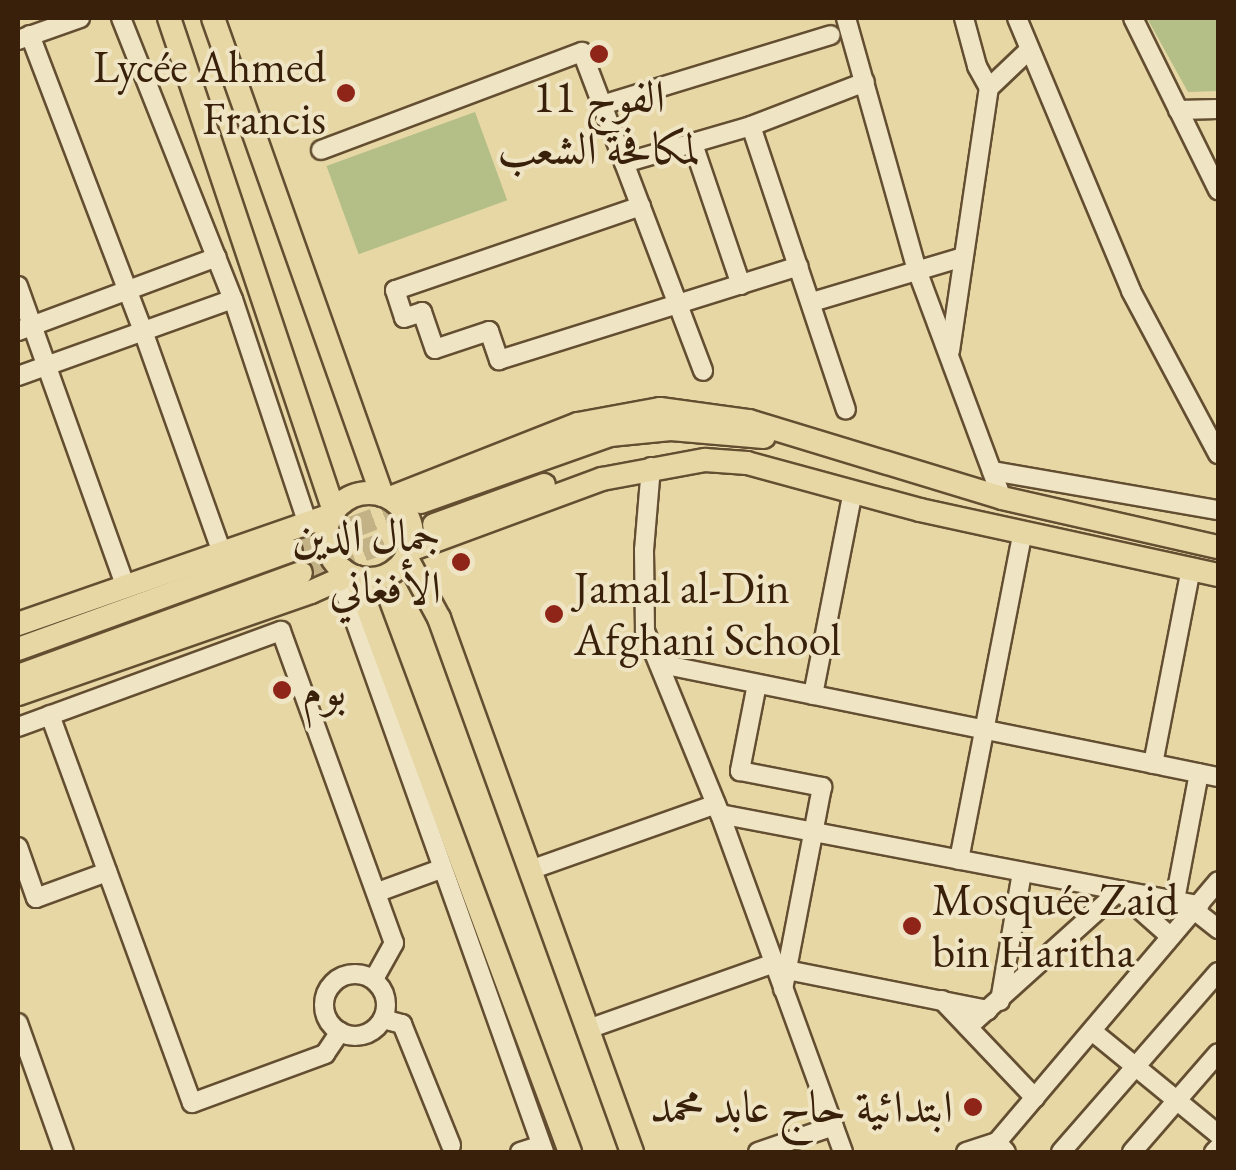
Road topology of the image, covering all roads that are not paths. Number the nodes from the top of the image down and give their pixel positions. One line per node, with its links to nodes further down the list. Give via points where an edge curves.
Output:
1 (80, 18): 10 (street)
2 (121, 18): 23 (street)
3 (170, 18): 50 (main road)
4 (213, 18): 46 (main road)
5 (846, 18): 12 (street)
6 (964, 18): 13 (street)
7 (1017, 18): 11 (street)
8 (1133, 18): 16 (street)
9 (831, 35): 14 (street)
10 (24, 38): 29 (street)
11 (1028, 50): 13 (street); 41 (street, via 1132,292)
12 (865, 82): 17 (street); 26 (street)
13 (988, 88): 24 (street)
14 (602, 105): 19 (street, via 582,52); 20 (street)
15 (1218, 109): 16 (street)
16 (1178, 110): 21 (street)
17 (752, 126): 18 (street); 25 (street)
18 (693, 144): 20 (street); 27 (street)
19 (321, 150)
20 (624, 163): 22 (street)
21 (1218, 190)
22 (641, 206): 32 (street); 32 (street, via 395,290 404,318 422,312 435,350 488,331 498,360)
23 (216, 257): 29 (street); 30 (street)
24 (963, 257): 26 (street); 35 (street)
25 (800, 266): 27 (street); 31 (street)
26 (917, 270): 31 (street); 35 (street)
27 (741, 284): 32 (street)
28 (18, 286): 33 (street)
29 (127, 290): 33 (street); 34 (street)
30 (233, 298): 34 (street); 51 (street)
31 (812, 302): 39 (street)
32 (678, 304): 37 (street)
33 (25, 328): 36 (street)
34 (144, 331): 36 (street); 56 (street)
35 (950, 356): 44 (street)
36 (48, 365): 38 (street); 62 (street)
37 (703, 371)
38 (18, 376)
39 (846, 410)
40 (832, 443): 46 (main road, via 716,414 623,412); 47 (main road); 48 (main road, via 671,429 610,435)
41 (1218, 454)
42 (747, 464): 43 (main road, via 704,460); 45 (main road); 52 (main road, via 695,452 631,459)
43 (651, 467): 57 (main road, via 602,479); 65 (street, via 645,631)
44 (992, 470): 47 (street); 49 (street)
45 (853, 492): 53 (main road); 69 (street)
46 (386, 496): 50 (main road, via 351,496); 57 (main road, via 412,526)
47 (1002, 498): 54 (main road)
48 (421, 502)
49 (1218, 510)
50 (333, 513): 51 (main road); 61 (main road, via 326,540)
51 (307, 522): 56 (main road)
52 (434, 525)
53 (1023, 532): 58 (main road); 72 (street)
54 (1218, 547)
55 (291, 550): 64 (main road)
56 (222, 552): 62 (main road)
57 (408, 553): 61 (main road, via 380,578); 79 (main road, via 439,618)
58 (1191, 568): 60 (main road); 73 (street)
59 (301, 574): 66 (main road)
60 (1218, 575)
61 (347, 576): 68 (main road); 109 (street); 112 (main road)
62 (126, 587): 63 (main road)
63 (19, 618)
64 (18, 649)
65 (661, 664): 67 (street); 75 (street)
66 (18, 676)
67 (757, 684): 69 (street); 76 (street, via 740,771 822,787)
68 (18, 694)
69 (813, 695): 72 (street)
70 (50, 715): 71 (street); 81 (street); 85 (street, via 281,630)
71 (18, 727)
72 (984, 730): 73 (street); 78 (street)
73 (1153, 764): 74 (street)
74 (1209, 775): 86 (street)
75 (718, 809): 76 (street); 79 (street); 90 (street)
76 (814, 832): 78 (street); 90 (street)
77 (18, 848): 81 (street, via 36,898)
78 (959, 860): 82 (street)
79 (530, 870): 98 (main road)
80 (435, 871): 85 (street)
81 (107, 872): 100 (street, via 192,1102 325,1054)
82 (1022, 872): 84 (street); 94 (street)
83 (1218, 881): 87 (street)
84 (1119, 891): 86 (street); 89 (street); 94 (street)
85 (378, 892): 92 (street, via 394,944)
86 (1175, 900): 87 (street)
87 (1196, 907): 88 (street); 89 (street)
88 (1218, 929)
89 (1171, 937): 99 (street)
90 (780, 966): 93 (street); 98 (street); 105 (street)
91 (1218, 972): 102 (street)
92 (374, 980): 95 (street, via 386,997); 100 (street, via 353,974 333,982 323,1002 328,1023)
93 (942, 1000): 94 (street); 97 (street)
94 (994, 1005): 97 (street)
95 (384, 1019): 100 (street, via 368,1034); 107 (street, via 402,1024)
96 (18, 1024): 110 (street)
97 (968, 1027): 103 (street)
98 (588, 1029): 113 (main road)
99 (1092, 1030): 102 (street); 103 (street)
100 (340, 1032)
101 (1218, 1054): 104 (street)
102 (1137, 1065): 104 (street); 117 (street)
103 (1035, 1098): 108 (street)
104 (1178, 1099): 106 (street); 118 (street)
105 (834, 1126): 114 (street); 115 (street)
106 (1218, 1134)
107 (451, 1145)
108 (1001, 1147): 116 (street)
109 (543, 1149): 111 (street)
110 (64, 1152)
111 (520, 1152)
112 (570, 1152)
113 (632, 1152)
114 (758, 1152)
115 (844, 1152)
116 (966, 1152)
117 (1061, 1152)
118 (1132, 1152)

